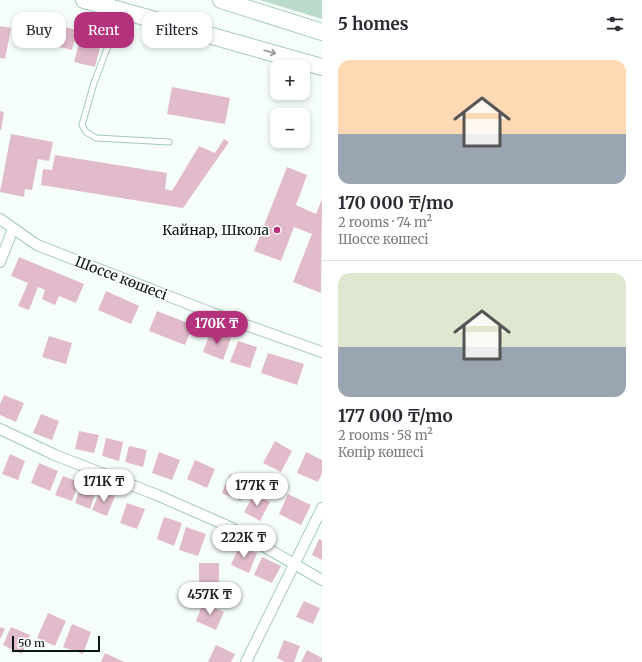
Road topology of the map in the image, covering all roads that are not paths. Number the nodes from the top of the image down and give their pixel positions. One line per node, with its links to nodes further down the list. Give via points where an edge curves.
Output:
1 (84, 0): 3 (main road)
2 (221, 0): 4 (main road)
3 (122, 10): 5 (main road, one-way to 5); 6 (lane, via 94,83 82,125 86,132 96,138)
4 (322, 32)
5 (322, 67)
6 (169, 142)
7 (0, 218): 8 (street, Шоссе көшесі)
8 (13, 229): 9 (street); 10 (street, Шоссе көшесі, via 37,245 212,313)
9 (0, 262)
10 (322, 352)
11 (0, 429): 13 (street, via 55,455 230,527)
12 (322, 508): 13 (street)
13 (296, 564): 14 (street); 15 (street)
14 (322, 580)
15 (246, 662)

